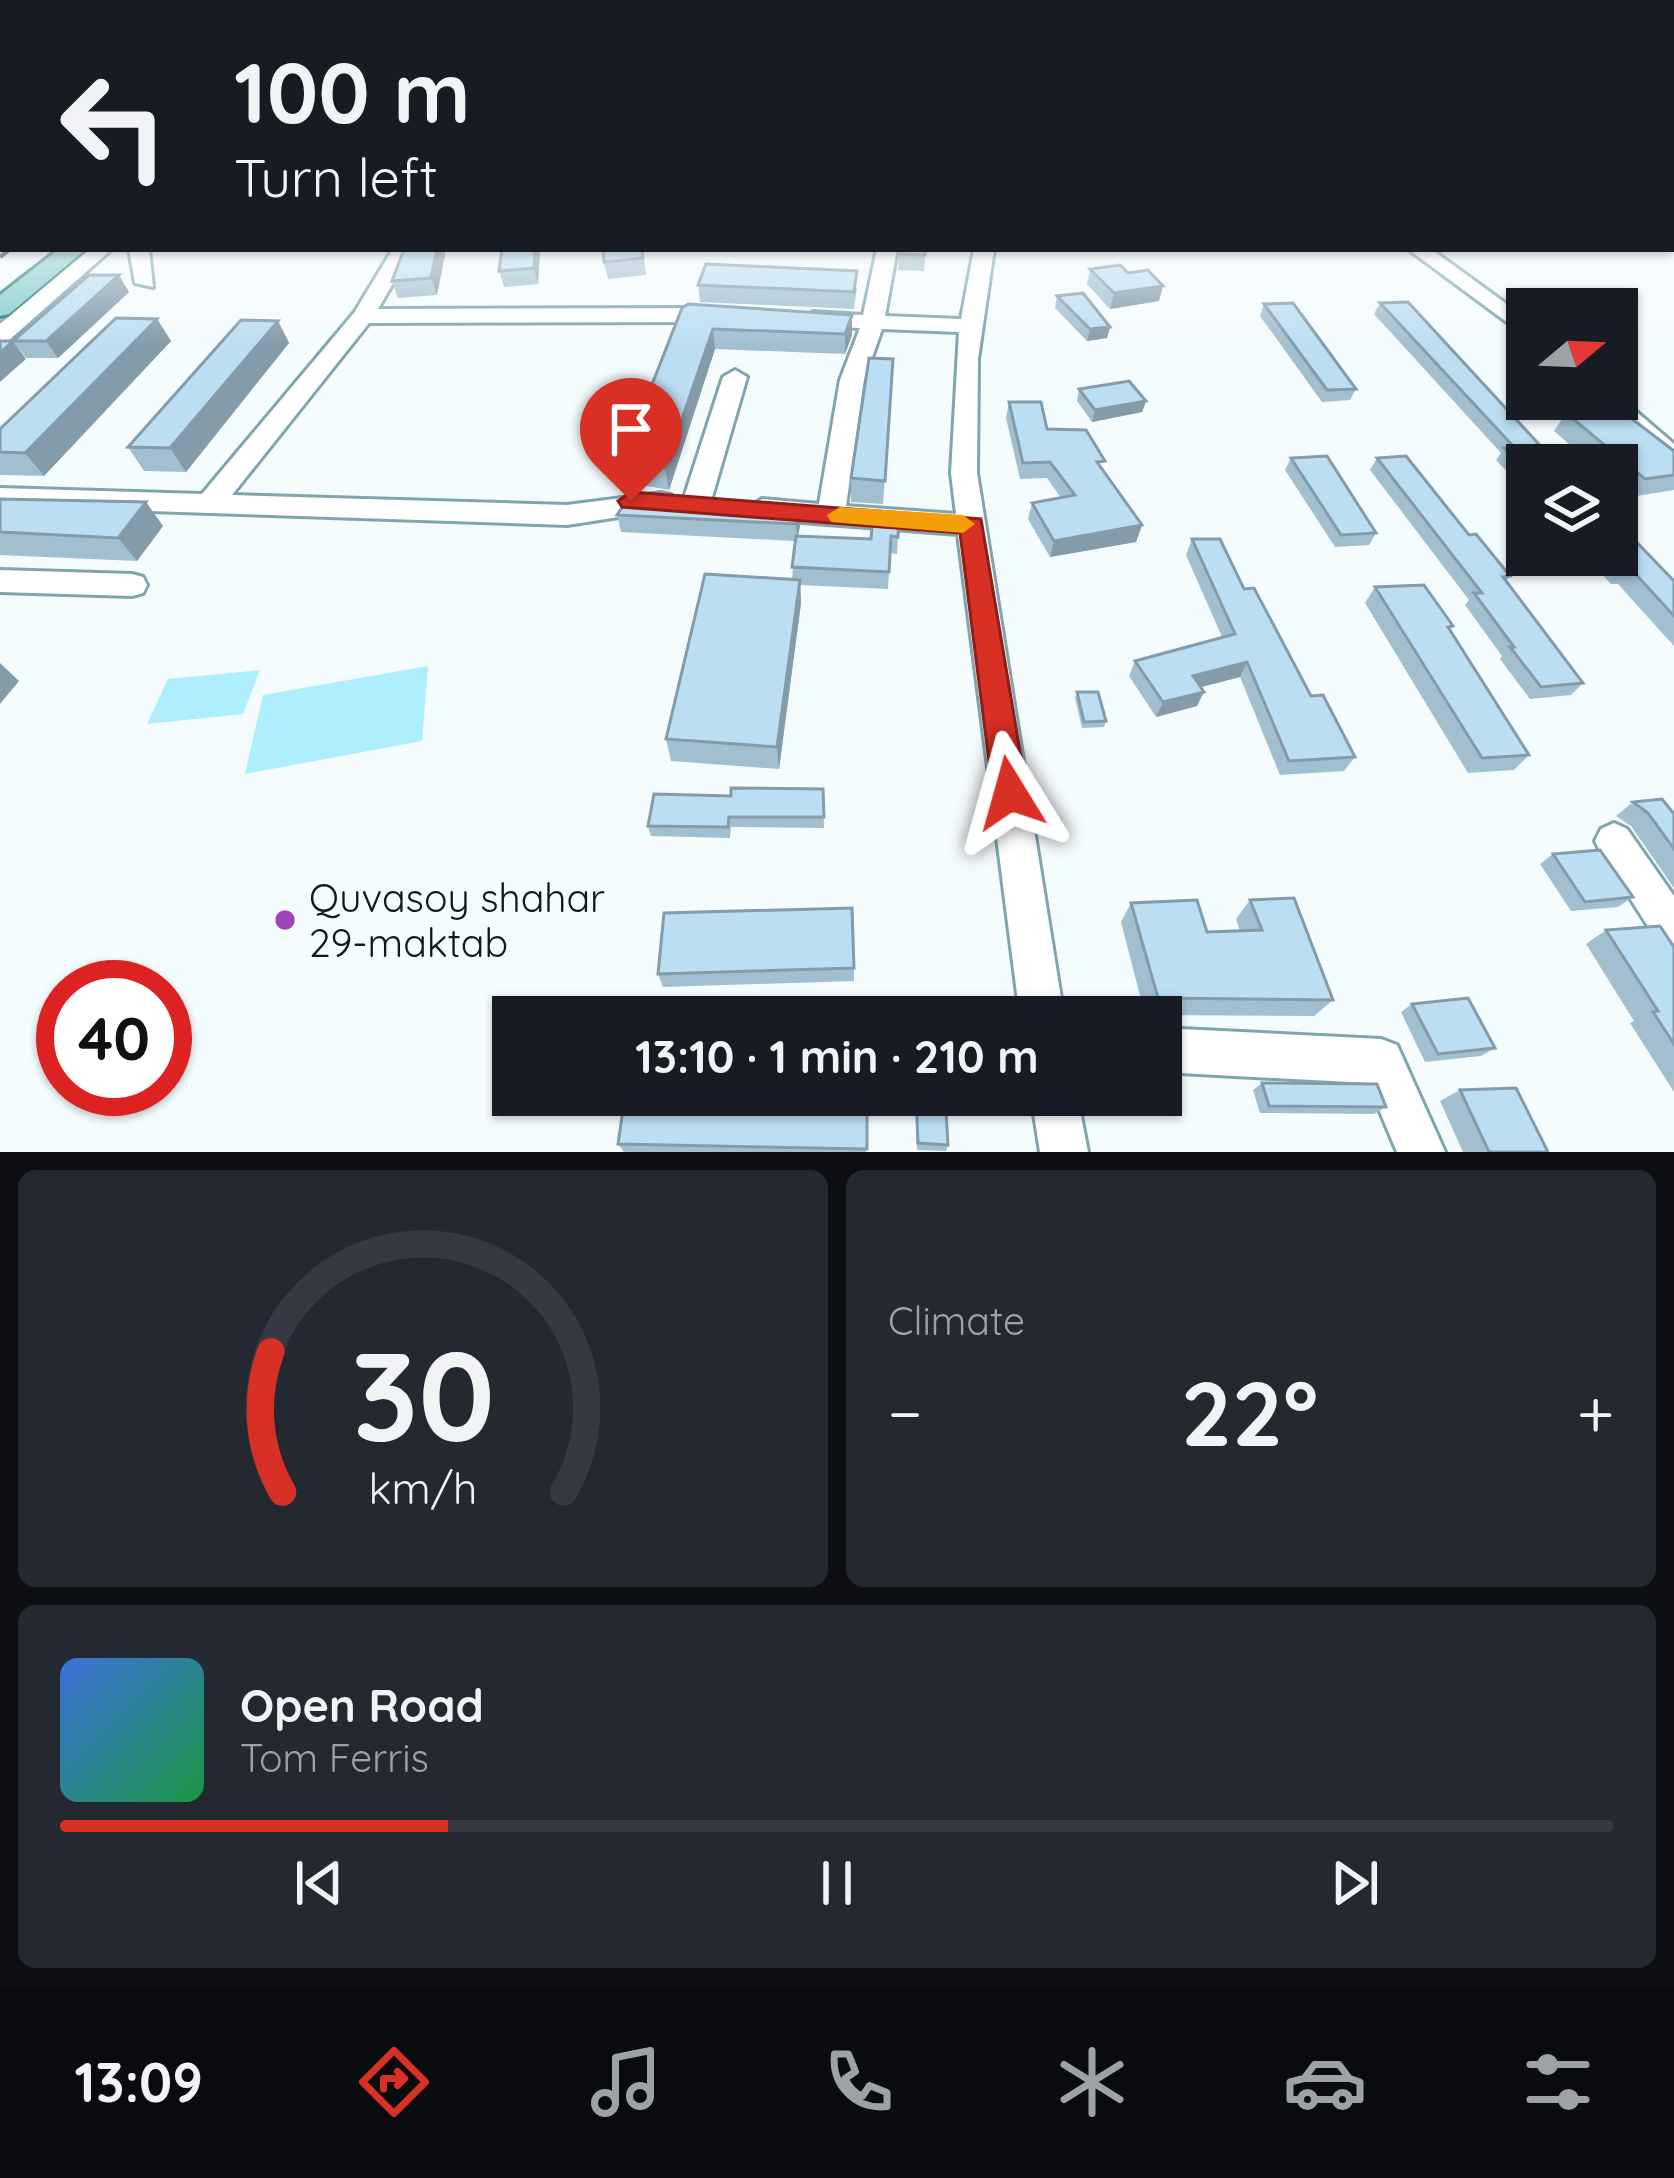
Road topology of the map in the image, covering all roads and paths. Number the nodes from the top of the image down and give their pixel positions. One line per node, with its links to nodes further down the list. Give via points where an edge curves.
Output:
1 (70, 252): 9 (main road)
2 (98, 252): 16 (street)
3 (140, 252): 8 (street)
4 (401, 252): 11 (street)
5 (886, 252): 14 (street)
6 (983, 252): 15 (street)
7 (1422, 252): 10 (street)
8 (146, 283)
9 (0, 308)
10 (1506, 314)
11 (363, 316): 12 (street); 21 (street)
12 (739, 316)
13 (783, 318): 14 (street)
14 (873, 322): 15 (street); 23 (street, via 852,380)
15 (971, 326): 24 (street, via 964,473)
16 (0, 336)
17 (735, 377): 22 (street)
18 (1631, 420): 19 (street)
19 (1674, 458)
20 (0, 497): 21 (street)
21 (210, 503): 22 (street, via 568,515 631,501)
22 (719, 506): 23 (street)
23 (831, 515): 24 (street)
24 (972, 525): 29 (street)
25 (0, 581): 26 (street)
26 (132, 585)
27 (1614, 842): 28 (street)
28 (1674, 931)
29 (1039, 996)
30 (1182, 1051): 33 (street, via 1382,1061)
31 (1058, 1116): 32 (street)
32 (1064, 1152)
33 (1420, 1152)

